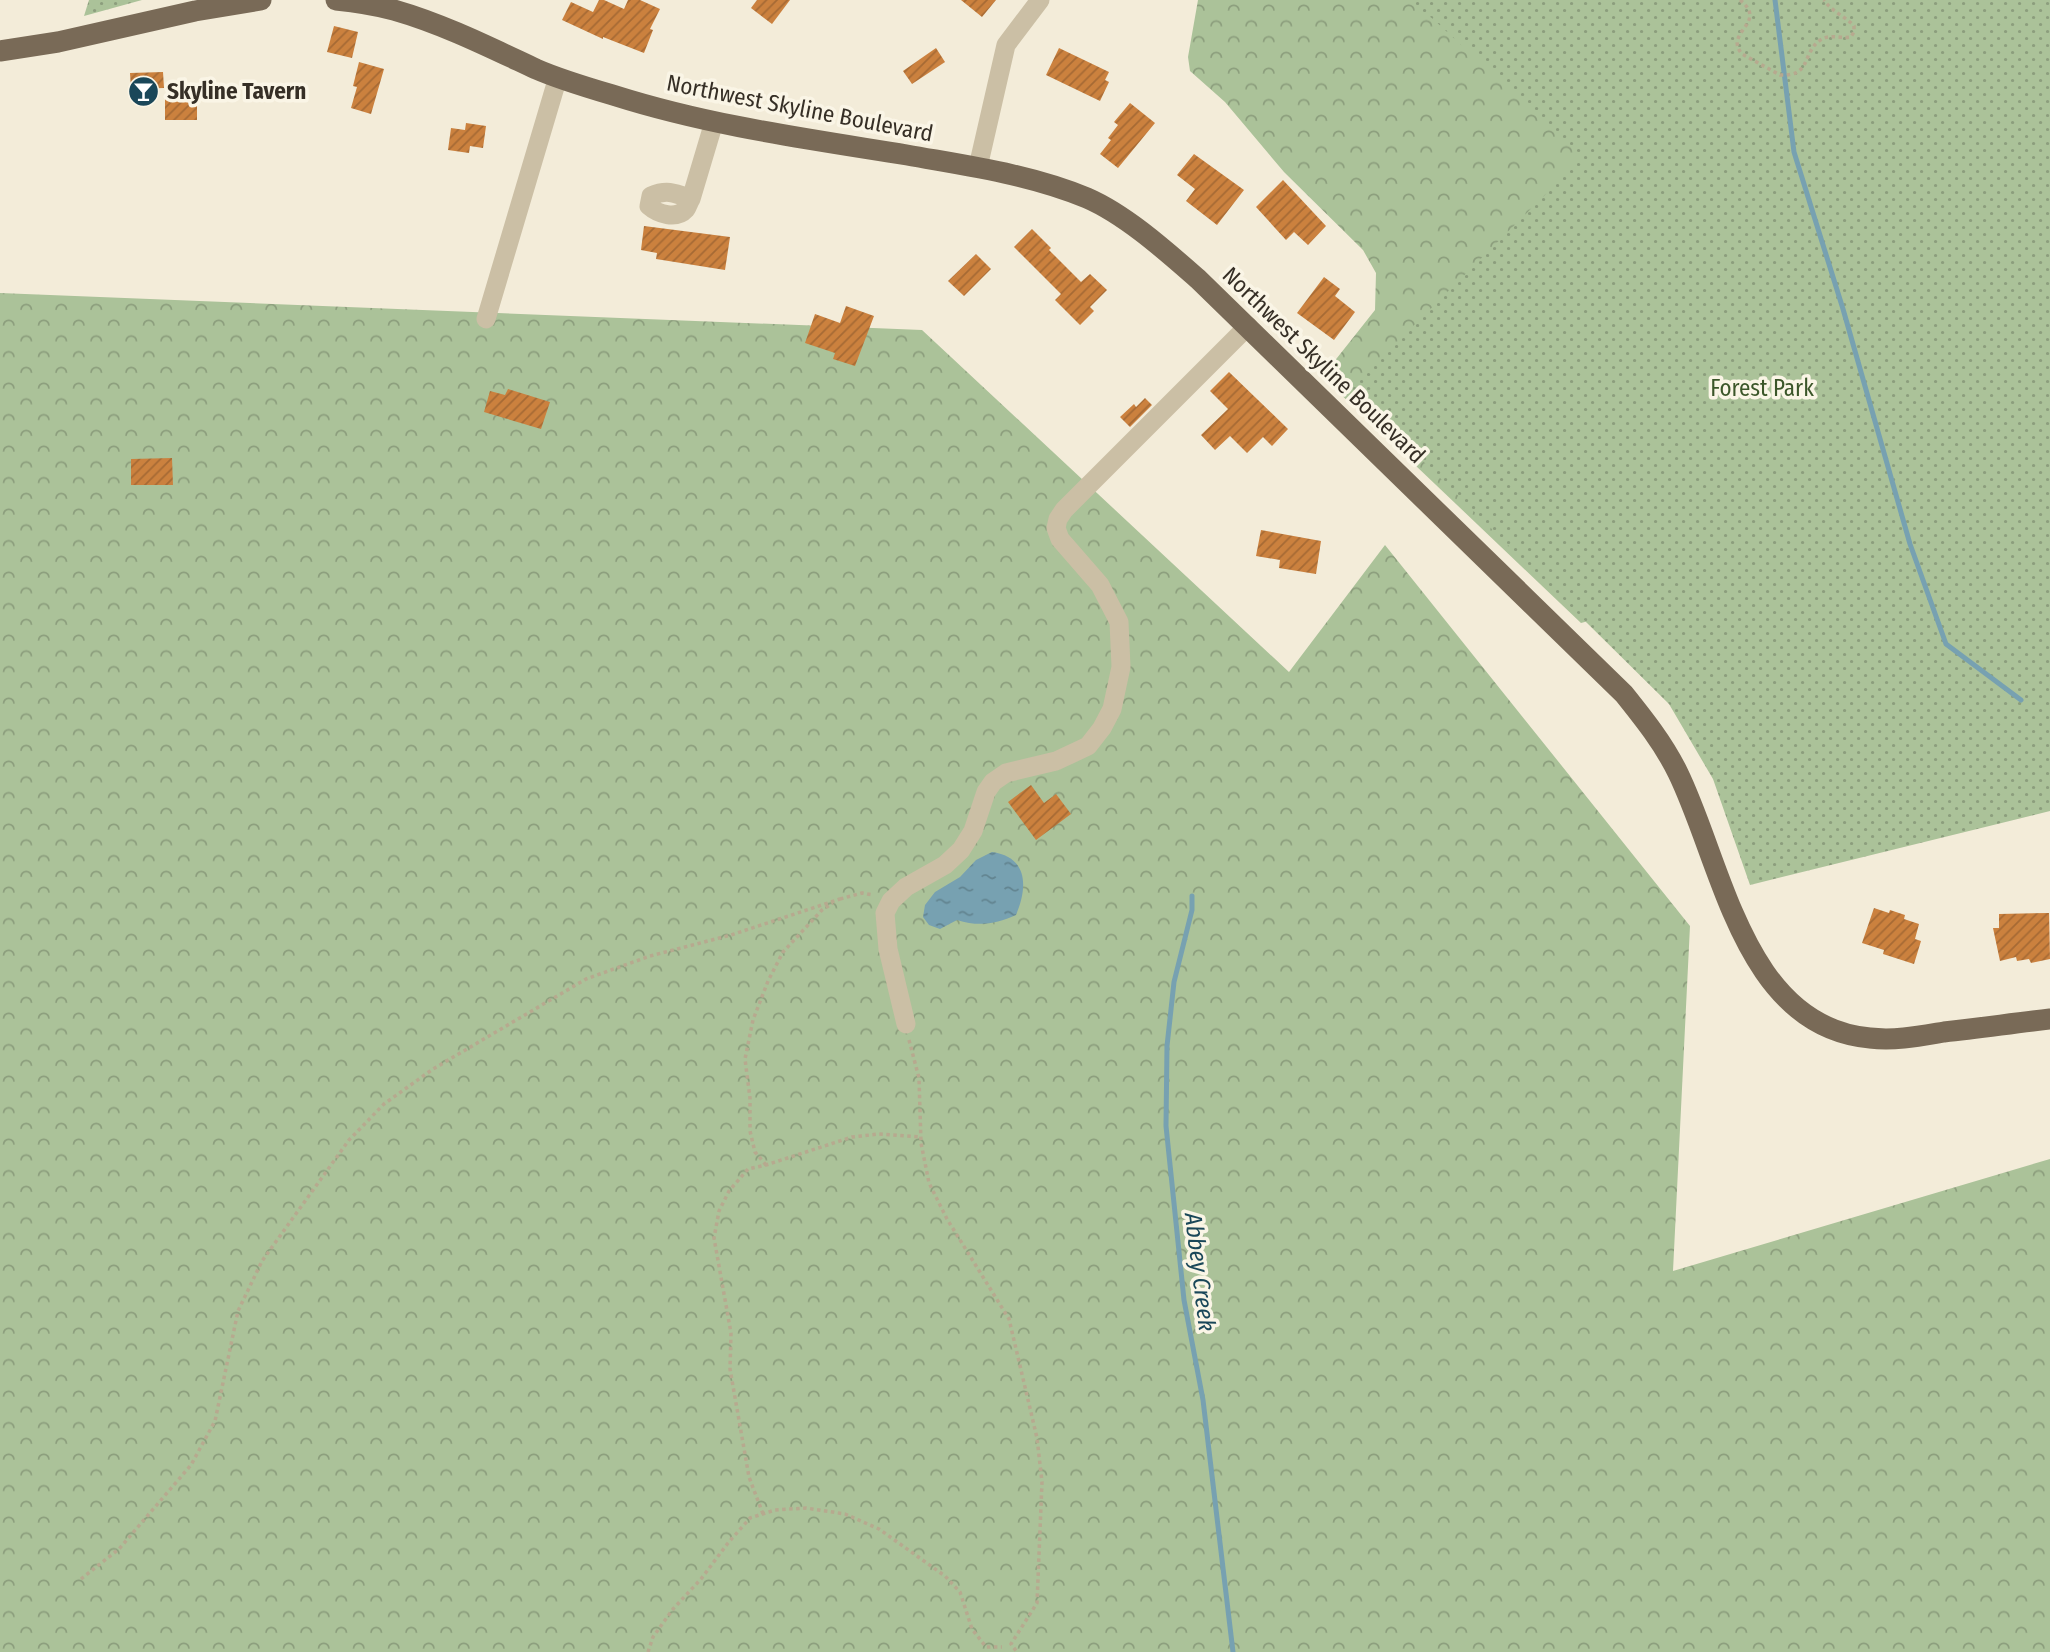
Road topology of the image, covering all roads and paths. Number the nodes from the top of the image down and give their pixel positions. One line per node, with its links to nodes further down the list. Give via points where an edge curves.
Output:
1 (261, 0): 6 (main road)
2 (337, 0): 8 (main road, Northwest Skyline Boulevard, via 421,19)
3 (1040, 0): 10 (street, via 1006,45)
4 (1740, 0): 5 (path, via 1750,18 1736,41 1738,50 1786,75 1805,65 1821,39 1851,37 1854,32 1854,26)
5 (1824, 0)
6 (206, 5): 7 (main road, via 58,42)
7 (0, 51)
8 (558, 77): 9 (main road, Northwest Skyline Boulevard); 12 (street)
9 (714, 122): 10 (main road, Northwest Skyline Boulevard); 11 (street)
10 (978, 167): 13 (main road, Northwest Skyline Boulevard, via 1089,199 1163,249)
11 (691, 198)
12 (486, 319)
13 (1248, 326): 15 (street, via 1058,519 1060,539 1100,585 1119,622 1121,667 1102,728 1088,746 1056,761 1006,773 993,782 961,850); 16 (main road, Northwest Skyline Boulevard, via 1625,694 1678,774 1749,947 1795,1006 1836,1030 1874,1039)
14 (840, 899): 15 (path, via 862,893); 19 (path, via 822,910 783,952 753,1020 745,1059 750,1131 755,1152); 21 (path, via 586,979 433,1069 384,1104 349,1140 262,1261 238,1311 215,1421 191,1465 119,1549)
15 (891, 901): 17 (street, via 885,912 888,949)
16 (2050, 1019)
17 (906, 1024): 18 (path, via 919,1078)
18 (921, 1137): 19 (path, via 852,1137); 22 (path, via 929,1183 1009,1318 1037,1438 1042,1482 1037,1603)
19 (766, 1165): 20 (path, via 748,1168 729,1191 714,1238 731,1333 730,1369 738,1424 749,1477)
20 (763, 1514): 23 (path, via 806,1508 845,1514 879,1530 946,1576 960,1592 972,1629 986,1647); 24 (path, via 750,1518 728,1543 673,1609)
21 (81, 1579)
22 (1011, 1644): 23 (path); 25 (path)
23 (1000, 1650)
24 (648, 1652)
25 (1017, 1652)

